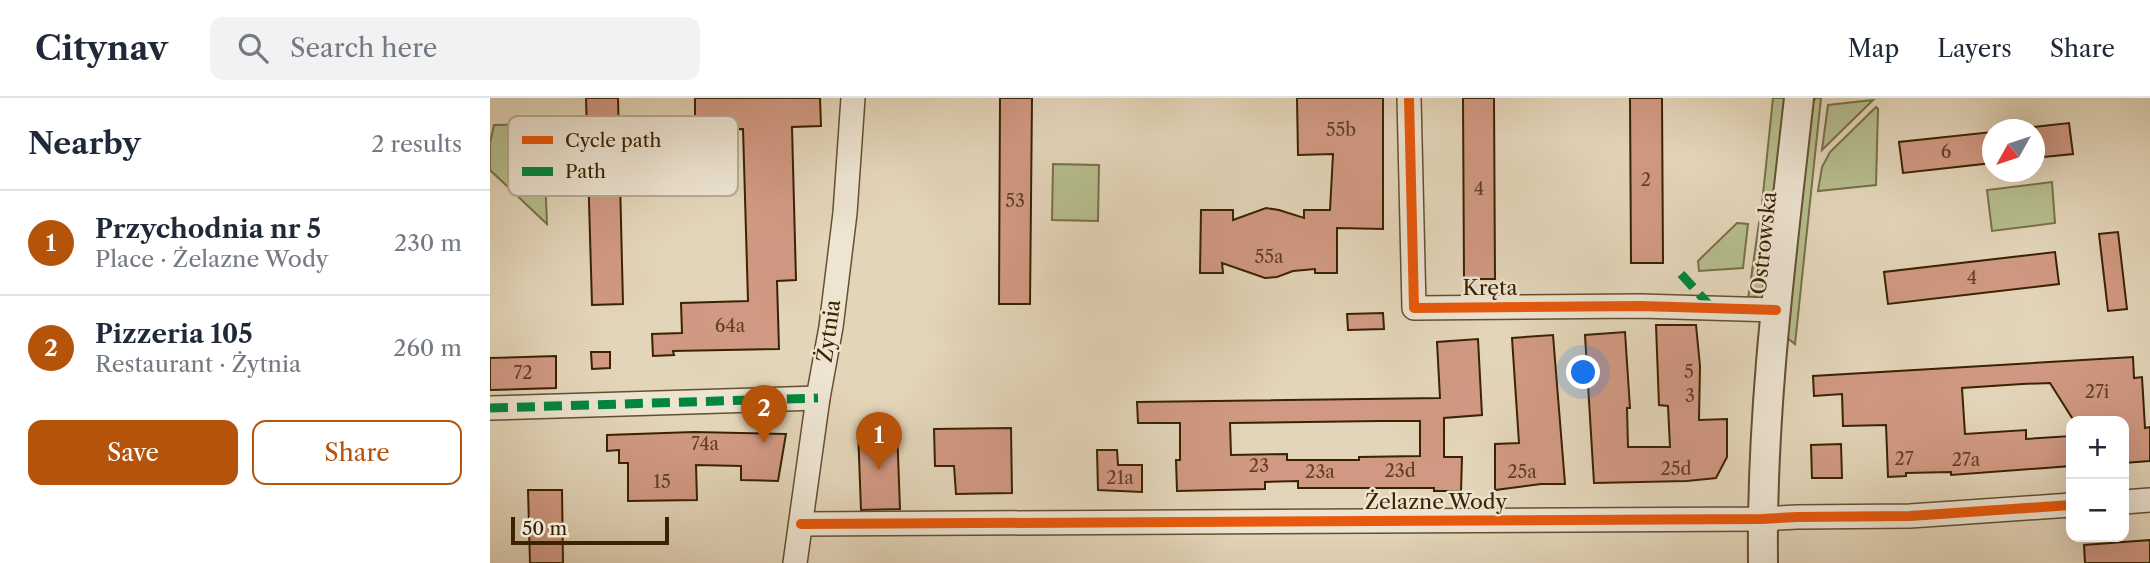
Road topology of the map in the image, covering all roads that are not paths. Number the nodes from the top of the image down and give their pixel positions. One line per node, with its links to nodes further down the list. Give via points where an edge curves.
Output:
1 (853, 98): 5 (street, Żytnia, via 845,213)
2 (1409, 98): 4 (street, Kręta, via 1414,308)
3 (1799, 98): 4 (street, Ostrowska)
4 (1776, 310): 10 (street, Ostrowska)
5 (818, 398): 6 (street); 11 (street, Żytnia)
6 (490, 408)
7 (2150, 500): 8 (street)
8 (2129, 502)
9 (2066, 505): 10 (street, Żelazne Wody, via 1910,516)
10 (1762, 519): 11 (street, Żelazne Wody); 13 (street, Ostrowska)
11 (801, 524): 12 (street, Żytnia)
12 (795, 563)
13 (1763, 563)

